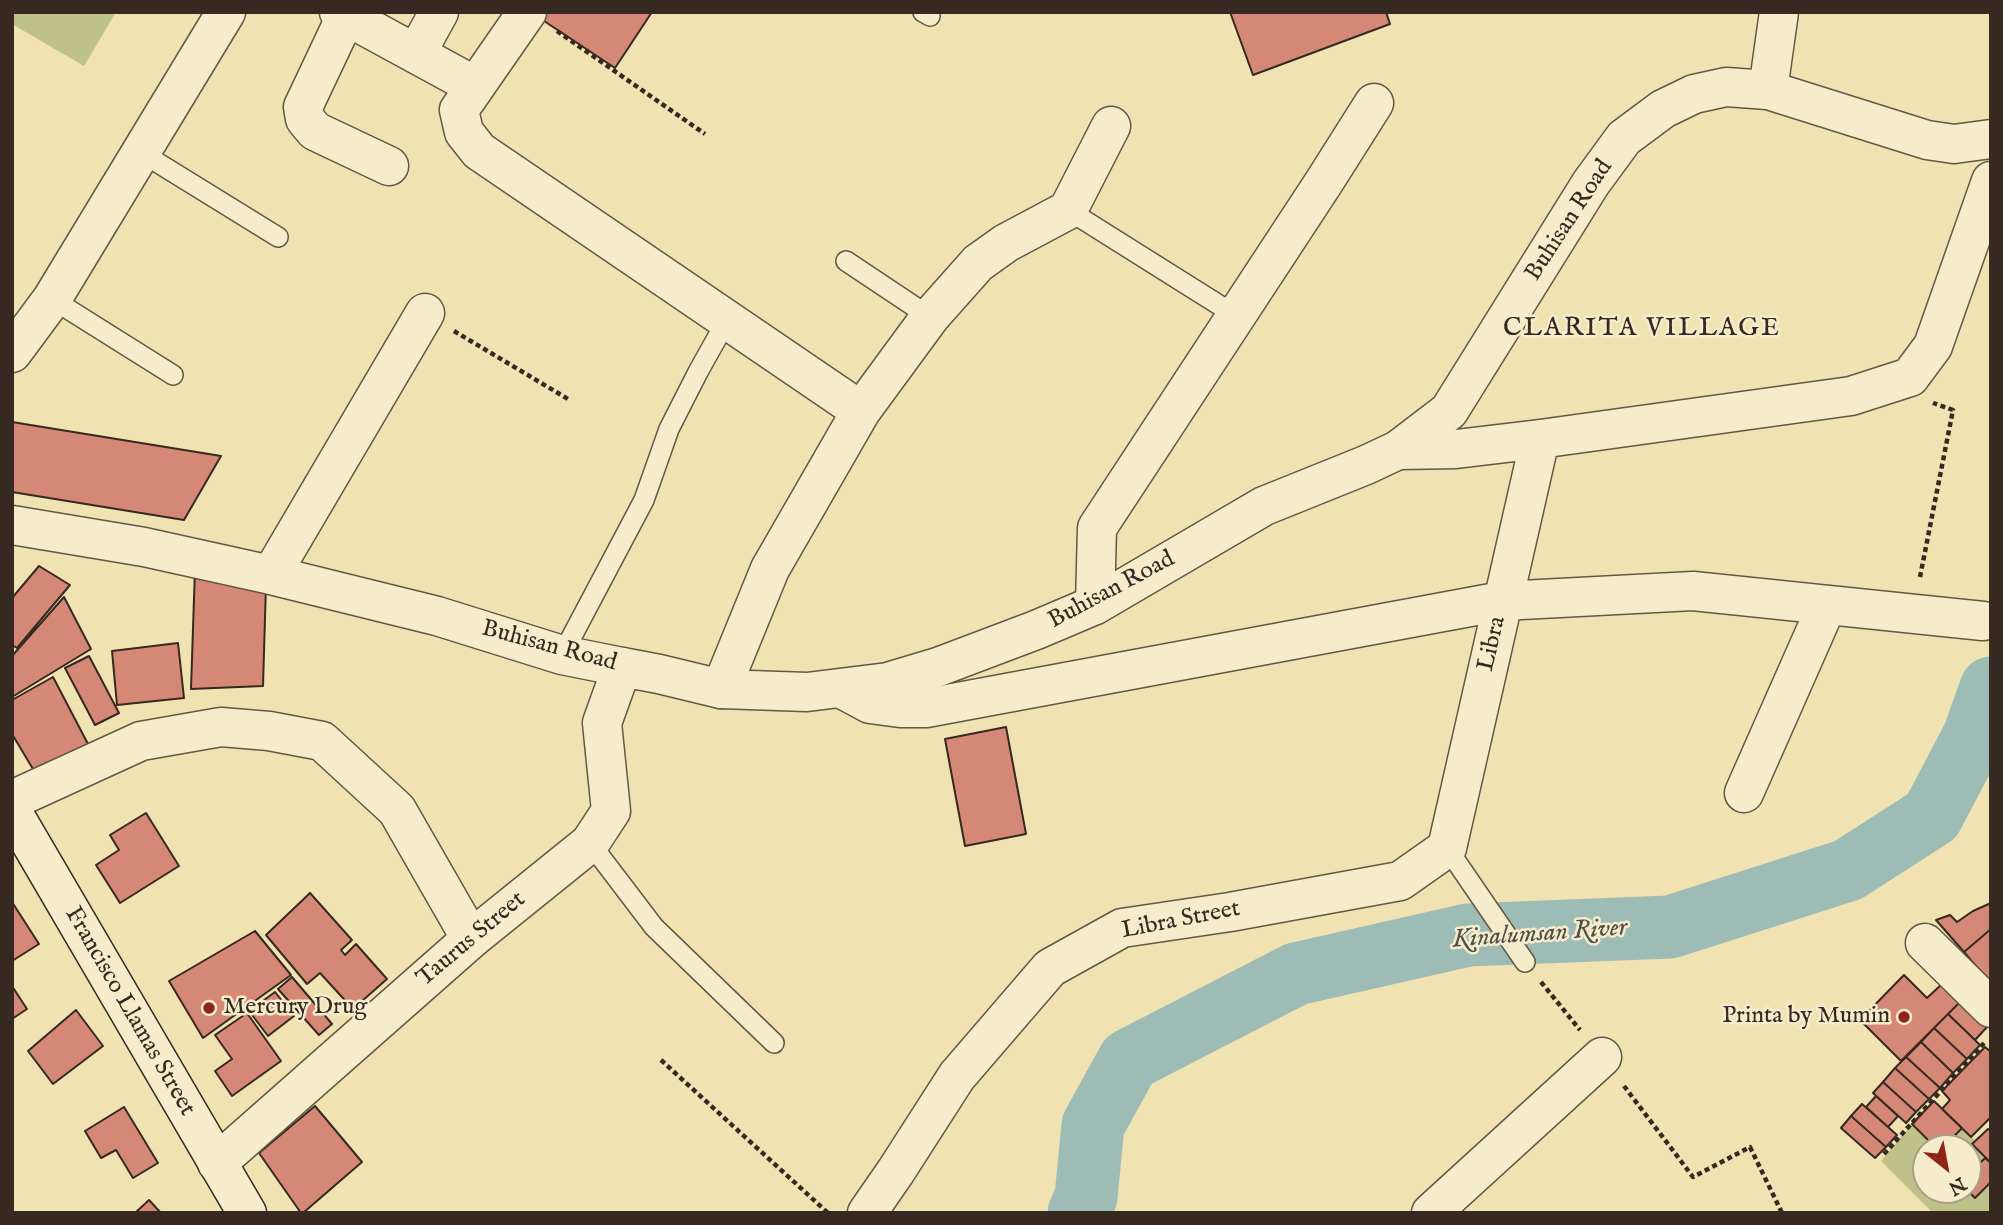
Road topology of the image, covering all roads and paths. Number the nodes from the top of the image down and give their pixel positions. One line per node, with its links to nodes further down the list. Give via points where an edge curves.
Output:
1 (226, 12): 13 (street)
2 (439, 12): 6 (street)
3 (1779, 12): 8 (street)
4 (343, 14): 6 (street); 14 (street, via 303,107 305,119 315,131)
5 (539, 20): 7 (street); 11 (path)
6 (416, 54): 7 (street)
7 (475, 86): 23 (street, via 460,110 464,132 479,151)
8 (1768, 90): 12 (street, Buhisan Road, via 1927,139 1954,144); 30 (street, Buhisan Road, via 1726,87 1694,94 1663,109 1624,138 1449,411)
9 (1374, 103): 21 (street)
10 (1111, 126): 16 (street)
11 (705, 134)
12 (1991, 139)
13 (142, 153): 17 (lane); 19 (street)
14 (389, 166)
15 (1991, 181): 29 (street, via 1933,346 1910,377 1851,396)
16 (1068, 209): 21 (lane); 22 (street, via 978,262)
17 (278, 237)
18 (846, 261): 22 (lane)
19 (52, 299): 24 (street); 25 (lane)
20 (425, 313): 26 (path); 32 (street)
21 (1235, 315): 34 (street, via 1097,527)
22 (930, 317): 28 (street)
23 (727, 320): 28 (street); 38 (lane, via 669,429 644,500)
24 (12, 353)
25 (173, 376)
26 (568, 399)
27 (1953, 410): 36 (path)
28 (861, 411): 40 (street, via 770,569)
29 (1540, 439): 30 (street); 33 (street, Libra)
30 (1398, 450): 34 (street, Buhisan Road, via 1264,506)
31 (12, 526): 32 (street, Buhisan Road, via 144,547)
32 (271, 575): 38 (street, Buhisan Road, via 437,616)
33 (1502, 601): 35 (street, via 1693,591); 41 (street, via 926,708 870,704); 46 (street, Libra)
34 (1095, 605): 41 (street, Buhisan Road, via 938,667)
35 (1827, 605): 36 (street); 42 (street)
36 (1913, 614): 37 (street)
37 (1987, 621)
38 (562, 656): 39 (street, Buhisan Road)
39 (622, 667): 40 (street, Buhisan Road); 45 (street, Taurus Street, via 602,723 611,811)
40 (721, 689): 41 (street, Buhisan Road)
41 (842, 689)
42 (1744, 793)
43 (12, 800): 47 (street, via 141,741 221,727 322,741 397,810)
44 (12, 811): 56 (street, Francisco Llamas Street)
45 (590, 843): 47 (street, Taurus Street); 52 (lane, via 654,927)
46 (1447, 848): 49 (lane); 59 (street, Libra Street, via 1400,881 1122,928 1050,968 957,1076)
47 (471, 939): 56 (street, Taurus Street)
48 (1925, 943): 50 (street)
49 (1525, 962): 53 (path)
50 (1991, 1008)
51 (1991, 1035): 55 (path)
52 (774, 1043)
53 (1602, 1057): 60 (street); 61 (path, via 1693,1177 1749,1147)
54 (661, 1060): 58 (path)
55 (1884, 1154)
56 (216, 1163): 57 (street, Francisco Llamas Street)
57 (247, 1213)
58 (828, 1213)
59 (867, 1213)
60 (1431, 1213)
61 (1782, 1213)

